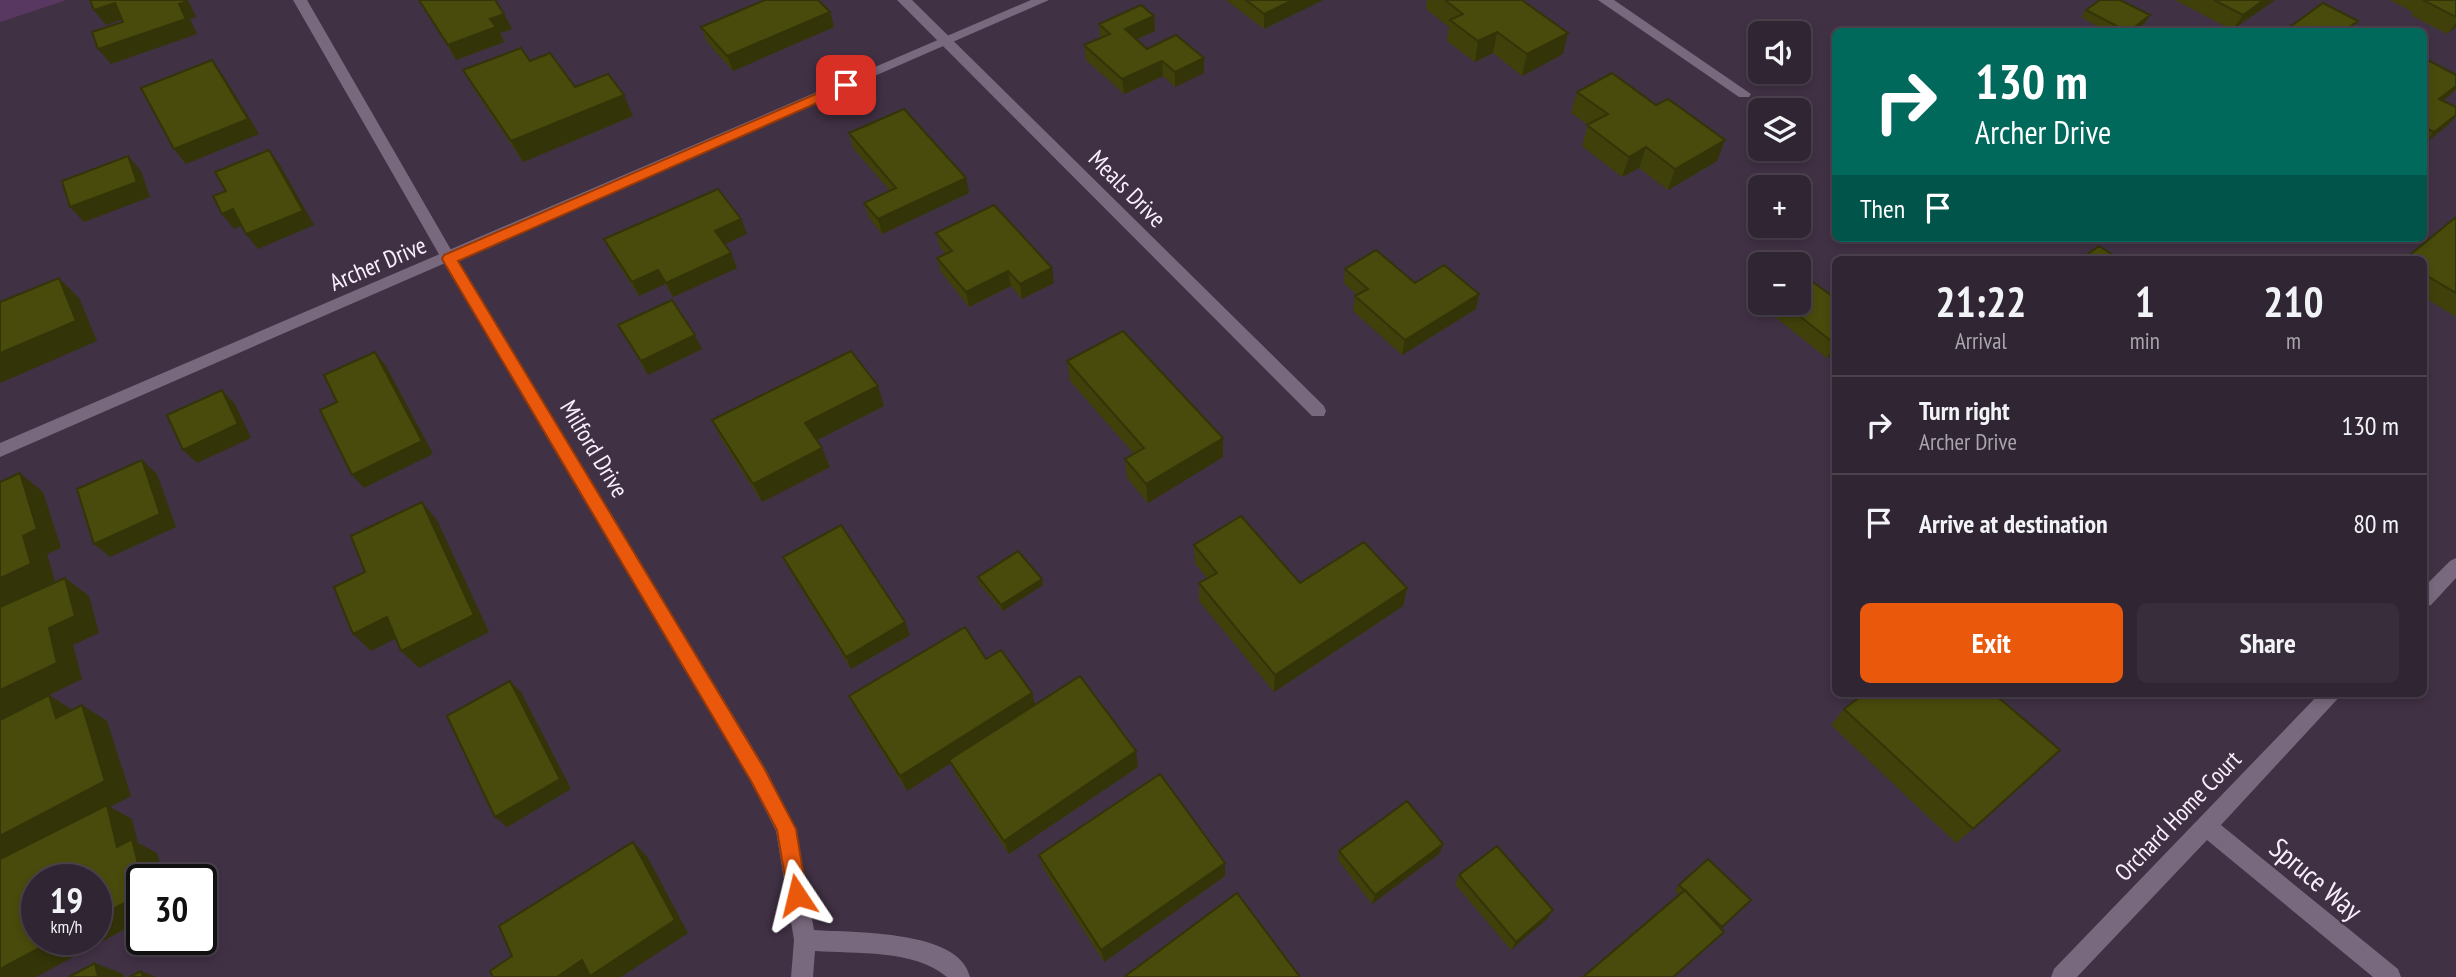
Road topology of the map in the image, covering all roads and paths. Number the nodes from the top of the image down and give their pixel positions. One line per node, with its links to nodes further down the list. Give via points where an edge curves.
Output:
1 (300, 0): 7 (street, Milford Drive)
2 (904, 0): 5 (street, Meals Drive)
3 (1042, 0): 5 (street, Archer Drive)
4 (1605, 0): 6 (street)
5 (945, 42): 7 (street, Archer Drive); 8 (street, Meals Drive)
6 (1744, 94)
7 (449, 259): 9 (street, Archer Drive); 14 (street, Milford Drive, via 758,775 786,829)
8 (1318, 411)
9 (0, 450)
10 (2456, 566): 11 (street)
11 (2427, 597)
12 (2329, 697): 13 (street, Orchard Home Court)
13 (2206, 825): 17 (street, Orchard Home Court); 18 (street, Spruce Way)
14 (805, 940): 15 (street, Milford Drive); 16 (street, via 892,946 939,956)
15 (802, 977)
16 (959, 977)
17 (2062, 977)
18 (2390, 977)

